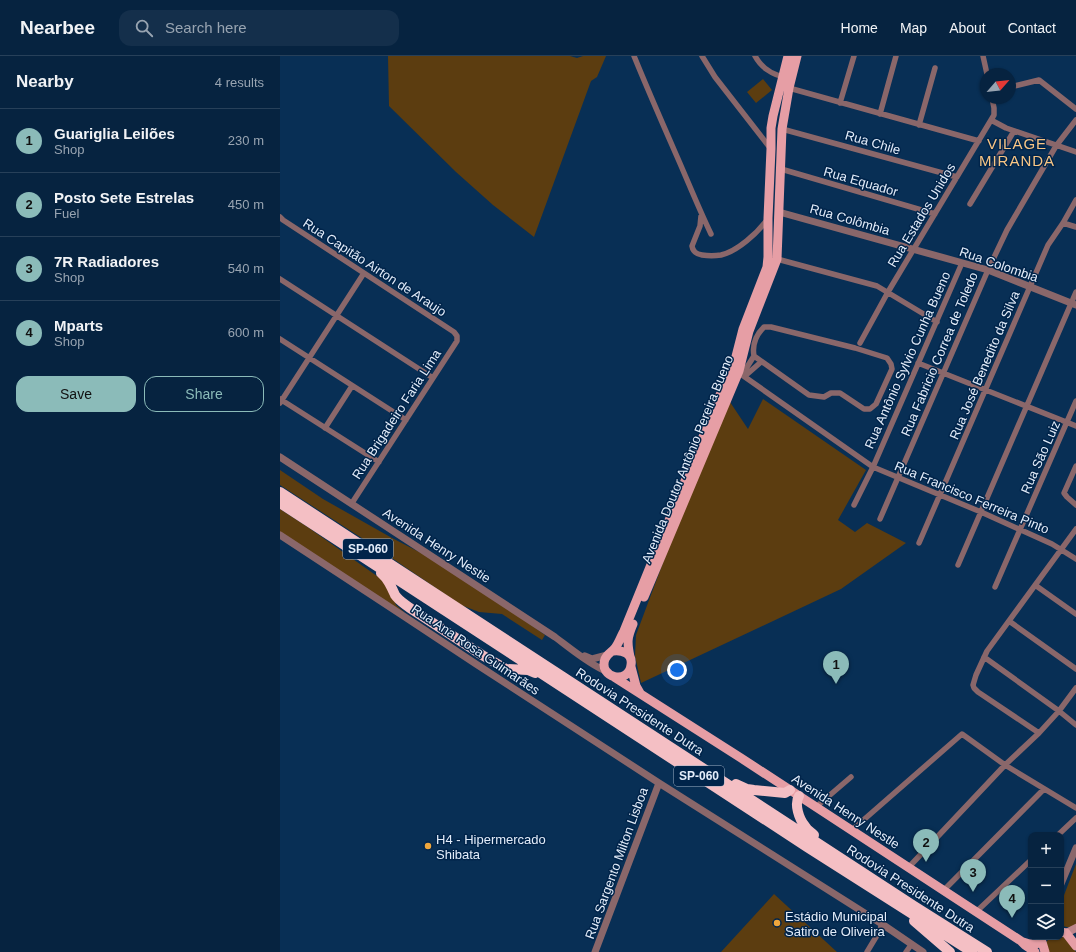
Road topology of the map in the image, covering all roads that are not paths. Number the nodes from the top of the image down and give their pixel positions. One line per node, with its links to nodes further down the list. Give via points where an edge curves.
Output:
1 (634, 56): 36 (street)
2 (702, 56): 23 (street)
3 (755, 56): 11 (street, via 762,66)
4 (788, 56): 11 (main road, Avenida Doutor Antônio Pereira Bueno)
5 (797, 56): 11 (main road, Avenida Doutor Antônio Pereira Bueno)
6 (854, 56): 14 (street)
7 (896, 56): 17 (street)
8 (983, 56): 10 (street)
9 (935, 68): 20 (street)
10 (986, 68)
11 (788, 77): 13 (main road, Avenida Doutor Antônio Pereira Bueno); 21 (main road, Avenida Doutor Antônio Pereira Bueno)
12 (1016, 86): 16 (street, via 1039,80)
13 (789, 88): 14 (street); 22 (main road, Avenida Doutor Antônio Pereira Bueno)
14 (840, 103): 17 (street)
15 (993, 104): 18 (street, Rua Estados Unidos, via 994,115)
16 (1076, 109)
17 (880, 114): 20 (street)
18 (991, 120): 24 (street); 25 (street, Rua Estados Unidos)
19 (1076, 120): 26 (street, Rua Fabricio Correa de Toledo)
20 (919, 125): 25 (street)
21 (771, 128): 23 (street, via 767,131); 27 (main road, Avenida Doutor Antônio Pereira Bueno)
22 (782, 129): 29 (main road, Avenida Doutor Antônio Pereira Bueno); 30 (street, Rua Chile)
23 (756, 131): 27 (street)
24 (1014, 131): 26 (street); 32 (street)
25 (978, 141): 30 (street, Rua Estados Unidos)
26 (1056, 146): 28 (street); 46 (street, Rua Fabricio Correa de Toledo, via 1007,230)
27 (771, 149): 34 (main road, Avenida Doutor Antônio Pereira Bueno)
28 (1076, 152)
29 (781, 169): 33 (main road, Avenida Doutor Antônio Pereira Bueno); 35 (street, Rua Equador)
30 (957, 177): 35 (street, Rua Estados Unidos)
31 (1076, 200): 38 (street, Rua José Benedito da Silva)
32 (970, 204)
33 (779, 212): 34 (main road, via 773,218); 43 (street, Rua Colômbia); 44 (main road, Avenida Doutor Antônio Pereira Bueno)
34 (769, 213): 39 (street); 42 (main road, Avenida Doutor Antônio Pereira Bueno)
35 (935, 214): 43 (street, Rua Estados Unidos)
36 (702, 215): 39 (street, via 692,246 693,251 698,254 722,255 740,246); 41 (street)
37 (280, 217): 47 (street, Rua Capitão Airton de Araujo)
38 (1063, 223): 40 (street); 49 (street, Rua José Benedito da Silva, via 1048,245)
39 (761, 227): 42 (street)
40 (1076, 227)
41 (711, 234)
42 (768, 244): 44 (main road, via 770,254); 62 (main road, Avenida Doutor Antônio Pereira Bueno, via 767,267 742,329)
43 (913, 250): 45 (street, Rua Colombia); 50 (street, Rua Estados Unidos)
44 (777, 259): 50 (street, via 877,286); 62 (main road, Avenida Doutor Antônio Pereira Bueno, via 749,331)
45 (962, 263): 46 (street, Rua Colombia); 54 (street, Rua Antônio Sylvio Cunha Bueno)
46 (988, 270): 49 (street, Rua Colombia); 63 (street, Rua Fabricio Correa de Toledo)
47 (364, 273): 53 (street); 55 (street, Rua Capitão Airton de Araujo)
48 (280, 279): 53 (street)
49 (1030, 286): 52 (street, Rua Colombia); 66 (street, Rua José Benedito da Silva)
50 (888, 292): 54 (street); 57 (street, Rua Estados Unidos)
51 (1076, 292): 52 (street)
52 (1074, 304): 69 (street)
53 (337, 316): 59 (street); 64 (street)
54 (936, 322): 61 (street, Rua Antônio Sylvio Cunha Bueno)
55 (457, 336): 64 (street, Rua Brigadeiro Faria Lima, via 457,341)
56 (280, 339): 59 (street)
57 (860, 343)
58 (754, 356): 60 (street); 60 (street, via 752,348 759,332 764,327 772,327 887,358 892,370 876,404 870,409 864,409 840,393 831,393 824,397 809,395); 62 (street)
59 (309, 358): 65 (street); 67 (street)
60 (761, 362): 62 (street)
61 (918, 364): 63 (street); 77 (street, Rua Antônio Sylvio Cunha Bueno)
62 (740, 372): 77 (street, Rua Francisco Ferreira Pinto); 99 (main road, Avenida Doutor Antônio Pereira Bueno, via 720,395 624,631); 101 (main road, Avenida Doutor Antônio Pereira Bueno, via 628,637)
63 (943, 373): 66 (street); 78 (street, Rua Fabricio Correa de Toledo)
64 (433, 378): 70 (street, Rua Brigadeiro Faria Lima)
65 (352, 386): 70 (street); 73 (street)
66 (985, 390): 69 (street); 80 (street, Rua José Benedito da Silva)
67 (281, 400): 73 (street)
68 (1076, 401): 71 (street, Rua São Luiz)
69 (1026, 406): 71 (street); 85 (street)
70 (406, 420): 75 (street, Rua Brigadeiro Faria Lima)
71 (1067, 423): 72 (street); 88 (street, Rua São Luiz)
72 (1076, 426)
73 (325, 428): 75 (street)
74 (280, 457): 82 (street, Avenida Henry Nestie)
75 (379, 462): 82 (street, Rua Brigadeiro Faria Lima)
76 (1076, 466): 84 (street, via 1065,490 1065,495)
77 (873, 467): 78 (street, Rua Francisco Ferreira Pinto); 83 (street, Rua Antônio Sylvio Cunha Bueno)
78 (898, 477): 80 (street, Rua Francisco Ferreira Pinto); 86 (street, Rua Fabricio Correa de Toledo)
79 (280, 492): 113 (highway, Rodovia Presidente Dutra / SP-060)
80 (940, 495): 85 (street, Rua Francisco Ferreira Pinto); 90 (street, Rua José Benedito da Silva)
81 (280, 503): 91 (highway, Rodovia Presidente Dutra / SP-060)
82 (352, 503): 100 (street, Avenida Henry Nestie)
83 (854, 505)
84 (1076, 505)
85 (981, 512): 88 (street, Rua Francisco Ferreira Pinto); 94 (street)
86 (880, 519)
87 (1076, 529): 92 (street)
88 (1020, 530): 92 (street, Rua Francisco Ferreira Pinto); 96 (street, Rua São Luiz)
89 (280, 535): 115 (street, Rua Ana Rosa Guimarães)
90 (919, 543)
91 (353, 550): 106 (highway, Rodovia Presidente Dutra / SP-060); 106 (highway, via 385,576 395,595 410,608 506,669 528,670)
92 (1061, 550): 93 (street, Rua Francisco Ferreira Pinto); 95 (street)
93 (1076, 559)
94 (958, 565)
95 (1035, 585): 97 (street); 98 (street)
96 (995, 587)
97 (1076, 614)
98 (1009, 621): 102 (street); 104 (street)
99 (610, 653): 100 (street, via 592,659); 101 (main road, via 619,650 626,652); 105 (main road, via 604,660 604,666)
100 (579, 654): 105 (street, Avenida Henry Nestie)
101 (630, 657): 103 (main road)
102 (984, 657): 109 (street); 111 (street, via 976,675 974,688)
103 (631, 667): 105 (main road, via 625,676); 108 (main road)
104 (1076, 669)
105 (610, 674): 108 (main road, Avenida Henry Nestle)
106 (552, 680): 130 (highway, Rodovia Presidente Dutra / SP-060)
107 (1076, 688): 109 (street)
108 (641, 694): 117 (main road, Avenida Henry Nestle)
109 (1059, 711): 110 (street); 111 (street)
110 (1076, 725)
111 (1039, 733): 112 (street)
112 (1005, 765): 116 (street); 122 (street, via 962,734); 127 (street)
113 (710, 774): 117 (highway, via 747,789 777,793); 125 (highway, Rodovia Presidente Dutra / SP-060)
114 (851, 777): 119 (street)
115 (658, 783): 132 (street, Rua Ana Rosa Guimarães); 142 (street, Rua Sargento Milton Lisboa)
116 (1044, 789): 120 (street); 129 (street)
117 (790, 790): 118 (main road, Avenida Henry Nestle)
118 (799, 796): 119 (main road, Avenida Henry Nestle); 125 (highway, via 797,801 803,823)
119 (816, 807): 122 (main road, Avenida Henry Nestle)
120 (1076, 808)
121 (1076, 818): 123 (street)
122 (852, 830): 127 (main road, Avenida Henry Nestle)
123 (1061, 832)
124 (1076, 848): 128 (street)
125 (828, 850): 148 (highway, Rodovia Presidente Dutra / SP-060)
126 (1028, 863): 131 (street)
127 (908, 868): 129 (main road, Avenida Henry Nestle)
128 (1064, 877)
129 (943, 891): 131 (main road, Avenida Henry Nestle)
130 (892, 901): 146 (highway); 147 (highway, Rodovia Presidente Dutra / SP-060)
131 (976, 912): 140 (main road, Avenida Henry Nestle)
132 (882, 924): 139 (street, Rua Ana Rosa Guimarães); 143 (street)
133 (1076, 928): 134 (main road)
134 (1064, 931)
135 (1064, 932): 141 (main road)
136 (1042, 940): 140 (main road)
137 (1044, 940): 150 (main road)
138 (1044, 940): 151 (main road)
139 (911, 945): 144 (street); 145 (street, Rua Ana Rosa Guimarães)
140 (1025, 946): 149 (main road, Avenida Henry Nestle)
141 (1076, 946)
142 (595, 952)
143 (867, 952)
144 (906, 952)
145 (923, 952)
146 (950, 952)
147 (972, 952)
148 (986, 952)
149 (1035, 952)
150 (1040, 952)
151 (1044, 952)

